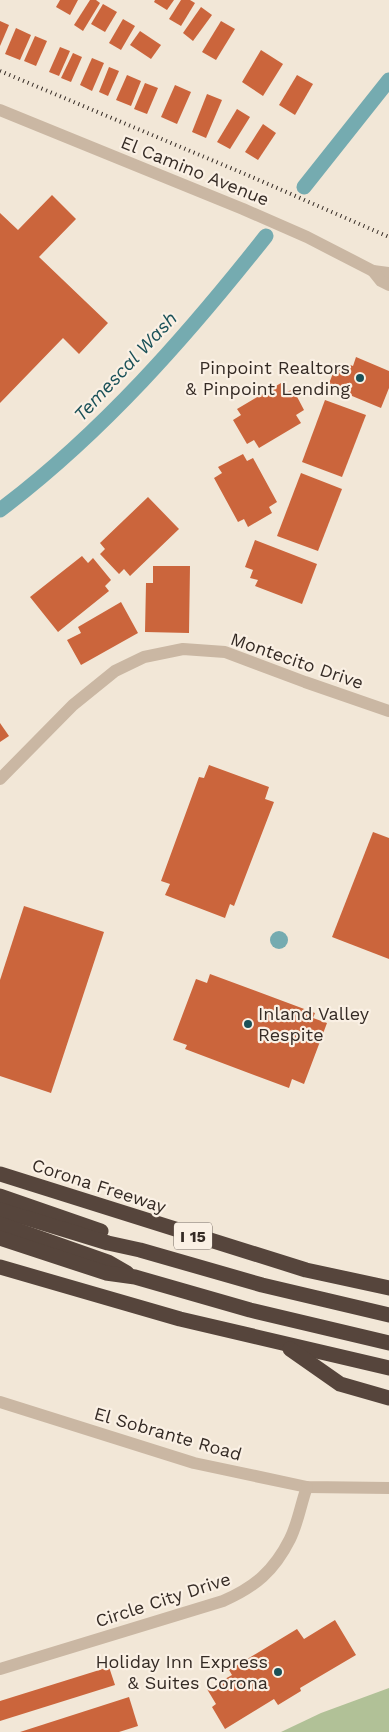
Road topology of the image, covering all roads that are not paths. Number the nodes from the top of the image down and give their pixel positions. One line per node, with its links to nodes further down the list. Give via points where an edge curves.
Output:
1 (0, 110): 2 (street, El Camino Avenue, via 243,209)
2 (373, 271): 3 (street, El Camino Avenue); 4 (street, El Camino Avenue)
3 (389, 273)
4 (389, 285)
5 (389, 711): 6 (street, Montecito Drive, via 225,652 183,649 144,658 115,671 73,705)
6 (0, 779)
7 (0, 1174): 15 (highway, Corona Freeway / I 15, via 306,1270)
8 (0, 1196): 12 (highway, via 112,1234)
9 (0, 1210): 12 (highway)
10 (0, 1224): 14 (highway, via 108,1262)
11 (0, 1238): 14 (highway, via 106,1273)
12 (140, 1250): 16 (highway, via 262,1285)
13 (0, 1267): 18 (highway, via 180,1319)
14 (135, 1277): 17 (highway, via 250,1310)
15 (389, 1288)
16 (389, 1315)
17 (389, 1343)
18 (283, 1344): 19 (highway); 20 (highway, via 340,1384)
19 (389, 1368)
20 (389, 1398)
21 (0, 1402): 22 (street, El Sobrante Road, via 194,1463)
22 (307, 1486): 23 (street, El Sobrante Road); 24 (street, Circle City Drive, via 291,1538 260,1581 244,1592)
23 (389, 1488)
24 (0, 1669)

